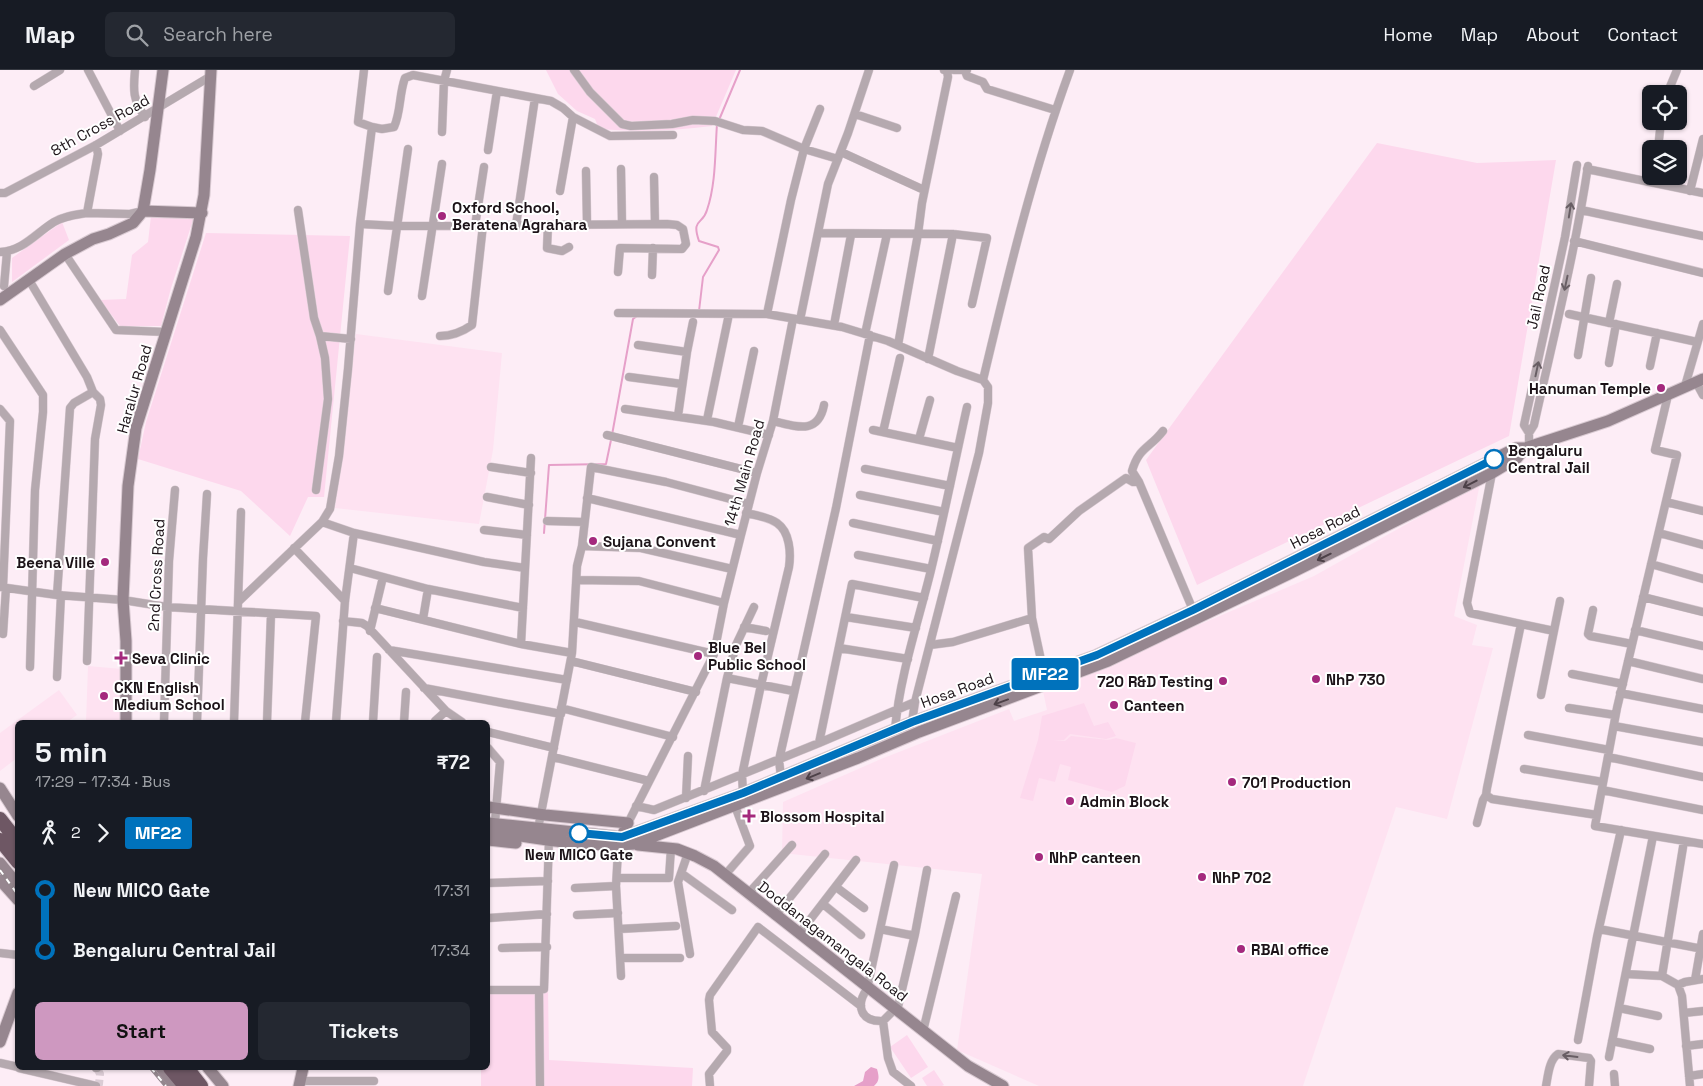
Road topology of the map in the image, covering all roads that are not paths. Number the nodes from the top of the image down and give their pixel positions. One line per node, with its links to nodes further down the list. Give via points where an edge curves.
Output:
1 (60, 70): 17 (street)
2 (88, 70): 28 (street)
3 (135, 70): 24 (street, via 133,89 136,105)
4 (163, 70): 20 (main road)
5 (364, 70): 26 (street, via 358,122)
6 (447, 70): 15 (street)
7 (574, 70): 34 (street, via 590,92 622,124 672,124 693,120 718,122 743,130 762,131)
8 (870, 70): 23 (street, 14th Main Road)
9 (950, 70): 12 (street); 45 (street)
10 (1070, 70): 22 (street)
11 (1677, 70): 16 (street)
12 (966, 71): 22 (street, via 967,76 983,82 987,89)
13 (211, 73): 20 (street, 8th Cross Road); 54 (main road, Haralur Road)
14 (405, 74): 15 (street); 26 (street, via 394,127)
15 (444, 81): 18 (street); 29 (street)
16 (1671, 85)
17 (34, 86)
18 (497, 92): 19 (street); 35 (street)
19 (535, 98): 25 (street, via 551,101); 60 (street)
20 (159, 108): 24 (street, 8th Cross Road); 52 (main road)
21 (820, 109): 34 (street)
22 (1055, 110): 115 (street, via 1013,254)
23 (855, 114): 27 (street); 36 (street, 14th Main Road)
24 (145, 117): 28 (street, 8th Cross Road)
25 (573, 117): 30 (street, via 610,136); 46 (street)
26 (372, 127): 55 (street)
27 (897, 128)
28 (120, 131): 32 (street, 8th Cross Road)
29 (442, 132)
30 (673, 135)
31 (1703, 139): 47 (street)
32 (96, 145): 48 (street, 8th Cross Road); 53 (street, via 98,154)
33 (408, 149): 62 (street)
34 (804, 149): 36 (street); 89 (street)
35 (488, 150)
36 (839, 156): 45 (street); 64 (street, 14th Main Road, via 828,184)
37 (442, 164): 63 (street)
38 (1577, 165): 133 (street, Jail Road, one-way to 38, via 1524,425 1566,237)
39 (484, 167): 59 (street)
40 (621, 169): 57 (street)
41 (586, 171): 56 (street)
42 (654, 177): 58 (street)
43 (1642, 178): 51 (street, via 1587,168)
44 (1671, 185): 47 (street)
45 (924, 190): 66 (street)
46 (560, 191)
47 (1690, 191): 49 (street)
48 (0, 193)
49 (1703, 193)
50 (298, 210): 101 (street, via 314,318)
51 (1581, 210): 69 (street); 70 (street)
52 (142, 211): 53 (street, via 130,214); 54 (main road); 74 (main road, via 133,223)
53 (87, 213): 73 (street, via 70,215 54,222 24,245)
54 (202, 213): 98 (main road, Haralur Road)
55 (360, 224): 62 (street); 103 (street)
56 (587, 224): 57 (street); 61 (street)
57 (622, 224): 58 (street)
58 (655, 224): 72 (street, via 677,225 683,229 686,244 682,249)
59 (479, 225): 60 (street); 63 (street); 102 (street, via 472,325)
60 (516, 225): 61 (street)
61 (548, 225): 71 (street, via 548,248 562,251)
62 (398, 226): 63 (street); 83 (street)
63 (432, 226): 84 (street)
64 (818, 233): 68 (street); 92 (street, 14th Main Road)
65 (887, 234): 66 (street); 68 (street); 99 (street)
66 (918, 234): 67 (street); 106 (street)
67 (953, 234): 86 (street, via 987,238); 111 (street)
68 (851, 235): 96 (street)
69 (1703, 236)
70 (1574, 241): 76 (street); 133 (street, one-way to 133, via 1534,425)
71 (569, 247)
72 (653, 248): 75 (street, via 620,248); 77 (street)
73 (4, 252): 81 (street)
74 (65, 254): 79 (main road); 98 (street, via 116,330)
75 (618, 272)
76 (1703, 273)
77 (652, 275)
78 (1591, 278): 91 (street)
79 (29, 280): 82 (main road); 118 (street)
80 (1617, 284): 94 (street)
81 (2, 286): 82 (street)
82 (18, 288): 85 (main road)
83 (388, 291)
84 (422, 296)
85 (0, 300)
86 (972, 304)
87 (618, 313): 88 (street)
88 (729, 314): 89 (street); 127 (street)
89 (767, 314): 92 (street)
90 (1569, 314): 91 (street)
91 (1584, 317): 94 (street); 109 (street)
92 (796, 320): 96 (street); 128 (street, 14th Main Road)
93 (693, 322): 108 (street)
94 (1613, 324): 100 (street); 112 (street)
95 (1703, 324): 104 (street)
96 (834, 326): 99 (street)
97 (0, 330): 184 (street, via 43,396 35,490)
98 (166, 332): 189 (main road, Haralur Road, via 136,428 128,486)
99 (867, 334): 106 (street); 239 (street, via 836,508)
100 (1657, 334): 104 (street); 113 (street)
101 (320, 336): 103 (street); 148 (street, via 328,399)
102 (440, 336)
103 (351, 339): 161 (street, via 333,494 330,509)
104 (1697, 342): 116 (street)
105 (638, 345): 108 (street)
106 (898, 345): 111 (street)
107 (754, 351): 129 (street)
108 (687, 352): 117 (street)
109 (1578, 355)
110 (900, 358): 132 (street)
111 (928, 359): 115 (street)
112 (1609, 363)
113 (1650, 366)
114 (630, 377): 117 (street)
115 (983, 380): 219 (street, via 988,387 988,403 979,453)
116 (1695, 382): 119 (main road, Hosa Road); 120 (street)
117 (682, 384): 126 (street)
118 (93, 392): 185 (street, via 70,408); 187 (street, via 101,405 95,439)
119 (1668, 394): 137 (main road, Hosa Road, via 1608,421); 153 (street, via 1655,450 1677,455)
120 (1703, 395)
121 (930, 400): 136 (street)
122 (824, 406): 128 (street, via 822,415 808,426)
123 (967, 407): 138 (street)
124 (625, 409): 126 (street)
125 (0, 410): 182 (street, via 10,421)
126 (678, 416): 127 (street)
127 (707, 420): 129 (street)
128 (773, 421): 135 (street, 14th Main Road)
129 (738, 427): 135 (street)
130 (873, 430): 132 (street)
131 (1163, 431): 145 (street, via 1135,459 1132,471)
132 (883, 432): 136 (street)
133 (1529, 433): 137 (street, Jail Road)
134 (607, 435): 143 (street)
135 (769, 435): 143 (street, 14th Main Road)
136 (919, 439): 138 (street)
137 (1527, 447): 144 (main road, Hosa Road, via 1517,458); 199 (main road, Hosa Road, via 1516,448)
138 (958, 448): 146 (street)
139 (531, 458): 142 (street)
140 (491, 467): 142 (street)
141 (865, 469): 146 (street)
142 (530, 473): 155 (street)
143 (756, 473): 154 (street, 14th Main Road)
144 (1492, 473): 209 (street, via 1467,603 1470,613); 275 (main road, Hosa Road, one-way to 275, via 1108,661)
145 (1139, 482): 199 (street); 205 (street, via 1126,478 1079,511 1049,539 1044,537 1028,548)
146 (950, 486): 158 (street)
147 (175, 490): 194 (street, 2nd Cross Road)
148 (316, 490)
149 (207, 494): 198 (street)
150 (860, 494): 158 (street)
151 (487, 497): 155 (street)
152 (587, 498): 154 (street, via 591,467); 162 (street); 168 (street)
153 (1666, 502): 156 (street); 166 (street)
154 (749, 504): 159 (street, 14th Main Road)
155 (529, 505): 167 (street)
156 (1703, 511)
157 (241, 512): 192 (street)
158 (944, 512): 169 (street)
159 (746, 513): 168 (street, 14th Main Road); 237 (street, via 778,523 787,536 791,552)
160 (547, 521): 162 (street)
161 (322, 522): 165 (street); 172 (street)
162 (584, 522): 171 (street)
163 (853, 523): 169 (street)
164 (484, 530): 167 (street)
165 (354, 533): 175 (street); 176 (street)
166 (1658, 533): 170 (street); 174 (street)
167 (527, 535): 176 (street)
168 (740, 535): 177 (street, 14th Main Road)
169 (938, 540): 178 (street)
170 (1703, 545)
171 (582, 546): 177 (street, via 640,548); 181 (street)
172 (294, 548): 190 (street); 192 (street)
173 (858, 555): 178 (street)
174 (1651, 564): 180 (street); 186 (street)
175 (350, 568): 179 (street); 190 (street)
176 (525, 568): 197 (street)
177 (732, 569): 193 (street, 14th Main Road)
178 (931, 569): 188 (street)
179 (383, 577): 183 (street); 196 (street)
180 (1703, 579)
181 (577, 580): 193 (street, via 639,581); 208 (street)
182 (3, 587): 184 (street); 216 (street)
183 (428, 588): 197 (street); 206 (street)
184 (32, 592): 185 (street); 229 (street)
185 (59, 595): 187 (street); 232 (street)
186 (1643, 597): 202 (street); 212 (street)
187 (89, 598): 189 (street); 227 (street)
188 (924, 598): 204 (street, via 852,584); 211 (street)
189 (122, 600): 194 (street); 251 (main road, Haralur Road, via 126,641)
190 (345, 601): 207 (street)
191 (1560, 601): 215 (street)
192 (238, 602): 201 (street)
193 (724, 603): 223 (street, 14th Main Road)
194 (167, 607): 198 (street); 252 (street, 2nd Cross Road)
195 (754, 607): 210 (street)
196 (375, 608): 206 (street); 213 (street)
197 (523, 608): 217 (street)
198 (202, 610): 201 (street); 253 (street)
199 (1193, 610): 230 (main road, Hosa Road, via 1097,655)
200 (1593, 610): 218 (street, via 1590,636)
201 (237, 612): 203 (street); 254 (street)
202 (1703, 612)
203 (271, 614): 255 (street); 256 (street, via 316,616)
204 (846, 617): 211 (street); 221 (street)
205 (1032, 618): 219 (street, via 953,642); 230 (street)
206 (423, 619): 217 (street)
207 (344, 620): 213 (street, via 362,623); 257 (street)
208 (575, 622): 223 (street); 225 (street)
209 (1520, 624): 215 (street); 287 (street)
210 (744, 627): 214 (street); 233 (street)
211 (916, 628): 226 (street)
212 (1635, 630): 218 (street); 220 (street)
213 (370, 631): 222 (street)
214 (766, 631)
215 (1554, 631): 243 (street)
216 (3, 634)
217 (521, 644): 225 (street)
218 (1632, 644): 228 (street)
219 (930, 645): 244 (street)
220 (1703, 646)
221 (839, 648): 226 (street); 269 (street)
222 (389, 650): 235 (street); 238 (street)
223 (714, 654): 241 (street, 14th Main Road)
224 (377, 657): 258 (street)
225 (572, 657): 235 (street); 241 (street)
226 (908, 659): 247 (street)
227 (87, 661)
228 (1628, 661): 234 (street); 236 (street)
229 (30, 667)
230 (1044, 674): 262 (main road, Hosa Road)
231 (1572, 674): 236 (street)
232 (57, 677)
233 (727, 678): 237 (street); 285 (street)
234 (1703, 679)
235 (567, 680): 249 (street)
236 (1622, 684): 242 (street)
237 (761, 685): 239 (street); 278 (street)
238 (424, 688): 248 (street); 249 (street)
239 (793, 691): 276 (street)
240 (406, 692): 259 (street)
241 (696, 692): 267 (street, 14th Main Road)
242 (1620, 693): 246 (street); 250 (street)
243 (1541, 695)
244 (915, 702): 247 (street); 262 (street)
245 (1569, 708): 250 (street)
246 (1703, 708)
247 (897, 710): 264 (street); 269 (street)
248 (446, 711): 260 (street); 261 (street)
249 (561, 711): 267 (street); 272 (street)
250 (1616, 715): 263 (street)
251 (126, 720)
252 (164, 720)
253 (197, 720)
254 (234, 720)
255 (267, 720)
256 (305, 720)
257 (336, 720)
258 (373, 720)
259 (404, 720)
260 (435, 720)
261 (459, 720)
262 (912, 722): 264 (main road, Hosa Road)
263 (1614, 726): 268 (street); 273 (street)
264 (896, 729): 270 (main road, Hosa Road)
265 (490, 733): 272 (street)
266 (1528, 735): 273 (street)
267 (673, 737): 281 (street, 14th Main Road)
268 (1703, 742)
269 (820, 744): 276 (street)
270 (851, 748): 275 (main road); 280 (main road, Hosa Road)
271 (490, 750): 291 (street, via 500,762)
272 (554, 752): 281 (street); 294 (street)
273 (1608, 754): 279 (street); 282 (street)
274 (688, 756): 288 (street)
275 (858, 758): 290 (main road, Hosa Road, one-way to 290)
276 (779, 760): 278 (street); 280 (street)
277 (1524, 770): 282 (street)
278 (742, 775): 285 (street); 286 (street)
279 (1703, 777)
280 (781, 778): 286 (main road, Hosa Road)
281 (649, 781): 289 (street, 14th Main Road)
282 (1603, 782): 284 (street)
283 (0, 788): 293 (main road)
284 (1602, 790): 292 (street); 295 (street)
285 (704, 791): 288 (street)
286 (743, 793): 300 (main road, Hosa Road)
287 (1486, 795): 295 (street, via 1492,799); 297 (street)
288 (686, 798): 289 (street, via 654,810)
289 (636, 806): 300 (street, 14th Main Road)
290 (735, 806): 310 (main road, Hosa Road); 325 (street, via 750,846)
291 (492, 808): 294 (main road); 299 (street)
292 (1703, 810)
293 (15, 811)
294 (541, 815): 300 (main road); 301 (street)
295 (1597, 815): 302 (street, via 1595,826)
296 (0, 819): 304 (highway)
297 (1477, 822)
298 (0, 826): 312 (highway)
299 (490, 826): 301 (main road, Hosa Road); 308 (main road)
300 (631, 827): 309 (main road); 310 (main road)
301 (538, 829): 309 (main road, Hosa Road)
302 (1621, 830): 303 (street); 347 (street)
303 (1653, 836): 307 (street); 352 (street)
304 (15, 838)
305 (0, 840): 318 (highway)
306 (490, 840): 308 (main road)
307 (1684, 841): 311 (street); 353 (street)
308 (549, 842): 309 (main road); 327 (street)
309 (619, 844): 310 (main road, Hosa Road); 329 (street)
310 (634, 844): 314 (main road, Doddanagamangala Road)
311 (1703, 844)
312 (15, 845)
313 (792, 845): 333 (street)
314 (670, 848): 316 (main road, Doddanagamangala Road); 329 (street, via 669,878)
315 (0, 849): 322 (highway)
316 (688, 853): 324 (street); 325 (main road, Doddanagamangala Road)
317 (825, 854): 342 (street)
318 (15, 858)
319 (856, 860): 331 (street)
320 (0, 863): 328 (main road)
321 (894, 865): 345 (street)
322 (15, 867)
323 (927, 870): 349 (street)
324 (681, 874): 338 (street); 358 (street, via 678,882)
325 (725, 875): 333 (main road, Doddanagamangala Road)
326 (0, 880): 335 (main road)
327 (548, 880): 330 (street); 340 (street)
328 (15, 881)
329 (617, 882): 332 (street); 339 (street)
330 (490, 883)
331 (836, 887): 336 (street); 337 (street)
332 (575, 888)
333 (748, 894): 342 (main road, Doddanagamangala Road)
334 (956, 896): 378 (street)
335 (15, 897)
336 (822, 904): 348 (street); 351 (street)
337 (864, 908)
338 (732, 910)
339 (618, 913): 341 (street); 346 (street)
340 (547, 914): 343 (street); 354 (street)
341 (577, 915)
342 (776, 916): 348 (main road, Doddanagamangala Road)
343 (490, 918)
344 (676, 926): 346 (street)
345 (880, 928): 349 (street); 367 (street)
346 (618, 929): 360 (street)
347 (1599, 929): 352 (street); 379 (street)
348 (799, 934): 367 (main road, Doddanagamangala Road)
349 (915, 934): 372 (street)
350 (1703, 934): 356 (street)
351 (861, 935)
352 (1634, 935): 353 (street); 362 (street)
353 (1669, 942): 356 (street); 364 (street)
354 (547, 947): 355 (street); 369 (street, via 544,989)
355 (502, 948)
356 (1702, 948): 365 (street)
357 (0, 953): 359 (street)
358 (690, 954)
359 (15, 955)
360 (620, 958): 361 (street); 363 (street)
361 (680, 958)
362 (1626, 974): 364 (street); 371 (street)
363 (621, 976)
364 (1662, 976): 366 (street)
365 (1699, 980): 366 (street)
366 (1678, 985): 374 (street)
367 (867, 989): 370 (street); 372 (main road, Doddanagamangala Road)
368 (490, 990): 369 (street)
369 (539, 990): 408 (street)
370 (861, 1006): 376 (street, via 862,1013 868,1018); 409 (street, via 758,927 710,995 712,1032 727,1048 709,1074)
371 (1619, 1008): 375 (street); 380 (street)
372 (896, 1010): 376 (street); 378 (main road, Doddanagamangala Road)
373 (1703, 1011): 374 (street)
374 (1684, 1013): 383 (street)
375 (1658, 1016)
376 (883, 1021): 410 (street, via 893,1072)
377 (13, 1022): 381 (main road)
378 (923, 1031): 411 (main road, Doddanagamangala Road, via 968,1066)
379 (1578, 1040)
380 (1612, 1041): 384 (street); 385 (street)
381 (0, 1042)
382 (1703, 1044): 383 (street)
383 (1686, 1046): 398 (street)
384 (1650, 1049)
385 (1609, 1057)
386 (0, 1063): 387 (street)
387 (15, 1066)
388 (30, 1070): 401 (street)
389 (163, 1070): 402 (main road)
390 (172, 1070): 403 (highway)
391 (178, 1070): 404 (highway)
392 (189, 1070): 405 (highway)
393 (195, 1070): 406 (highway)
394 (210, 1070): 407 (main road)
395 (302, 1070): 400 (main road)
396 (1614, 1074): 414 (street)
397 (1703, 1074): 398 (street)
398 (1689, 1076): 415 (street)
399 (374, 1081): 400 (street)
400 (300, 1084)
401 (96, 1086)
402 (175, 1086)
403 (185, 1086)
404 (191, 1086)
405 (201, 1086)
406 (207, 1086)
407 (223, 1086)
408 (540, 1086)
409 (710, 1086)
410 (911, 1086)
411 (1002, 1086)
412 (1546, 1086): 413 (street, one-way to 412, via 1589,1058 1558,1054 1552,1062)
413 (1589, 1086)
414 (1615, 1086)
415 (1690, 1086)

